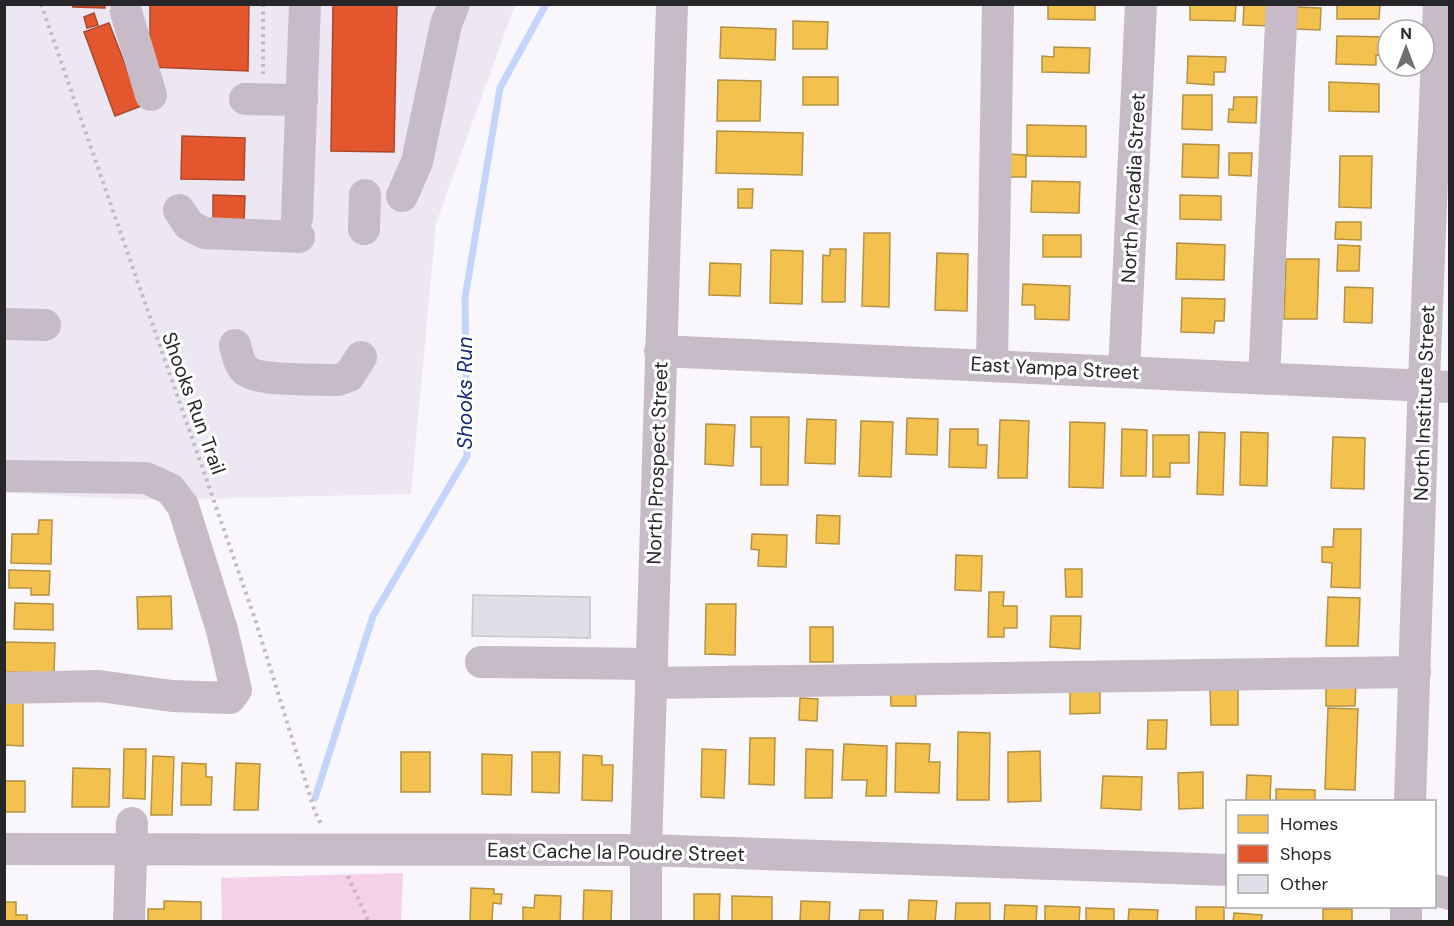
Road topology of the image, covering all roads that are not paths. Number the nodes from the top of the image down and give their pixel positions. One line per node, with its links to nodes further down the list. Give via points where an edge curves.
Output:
1 (305, 4): 11 (street)
2 (454, 4): 13 (street, via 446,24 417,162)
3 (672, 4): 17 (street, North Prospect Street)
4 (998, 4): 19 (street)
5 (1141, 4): 20 (street, North Arcadia Street)
6 (1282, 4): 21 (street)
7 (1439, 4): 22 (street, North Institute Street)
8 (126, 12): 9 (street)
9 (150, 95)
10 (254, 99): 11 (street)
11 (302, 100): 14 (street, via 298,228 237,245 189,225)
12 (365, 195): 15 (street)
13 (402, 196)
14 (179, 210)
15 (364, 229)
16 (235, 345): 18 (street, via 245,370 260,378 298,366 338,380 349,376)
17 (660, 351): 19 (street, East Yampa Street); 26 (street, North Prospect Street)
18 (361, 357)
19 (992, 365): 20 (street, East Yampa Street)
20 (1124, 371): 21 (street, East Yampa Street)
21 (1264, 378): 22 (street, East Yampa Street)
22 (1437, 387): 25 (street, North Institute Street)
23 (4, 476): 27 (street, via 146,478 170,489 183,506 222,630 236,690 230,698 171,696 99,686)
24 (481, 662): 26 (street)
25 (1414, 672): 26 (street); 28 (street, North Institute Street)
26 (651, 674): 31 (street, North Prospect Street)
27 (4, 688)
28 (1410, 800)
29 (131, 836): 30 (street, East Cache la Poudre Street); 31 (street, East Cache la Poudre Street); 33 (street)
30 (4, 849)
31 (646, 850): 32 (street, East Cache la Poudre Street); 34 (street, North Prospect Street)
32 (1226, 870)
33 (129, 921)
34 (646, 921)

